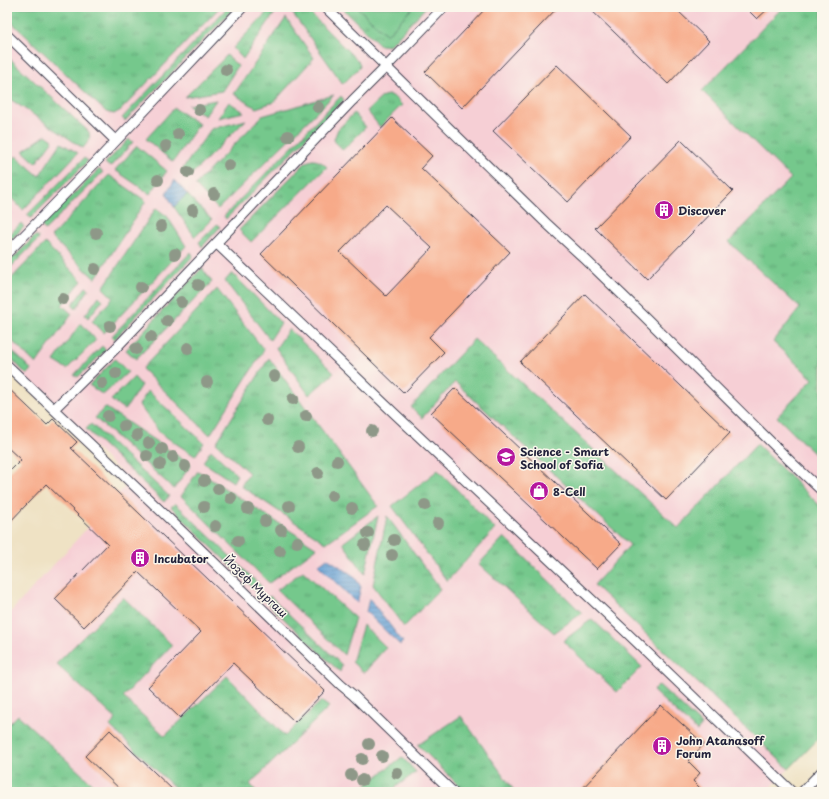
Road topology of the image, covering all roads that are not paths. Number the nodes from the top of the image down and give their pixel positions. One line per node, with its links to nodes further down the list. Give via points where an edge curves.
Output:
1 (243, 7): 6 (lane)
2 (325, 7): 5 (lane)
3 (444, 7): 5 (lane)
4 (7, 35): 6 (lane)
5 (386, 67): 7 (lane); 11 (lane)
6 (116, 141): 8 (lane)
7 (216, 243): 10 (lane); 14 (lane)
8 (7, 253)
9 (7, 365): 10 (lane, Йозеф Мургаш)
10 (54, 409): 13 (lane, Йозеф Мургаш)
11 (822, 491)
12 (822, 771): 15 (lane)
13 (454, 792)
14 (792, 792)
15 (802, 792)

